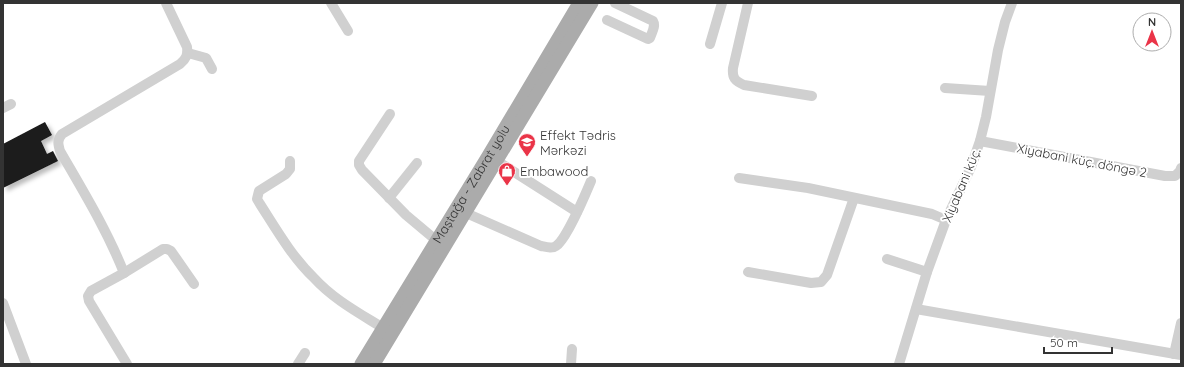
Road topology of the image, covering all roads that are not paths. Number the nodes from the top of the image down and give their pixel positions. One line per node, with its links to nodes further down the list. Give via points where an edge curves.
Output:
1 (166, 3): 12 (street)
2 (331, 3): 10 (street)
3 (579, 3): 30 (main road, Maştağa - Zabrat yolu)
4 (592, 3): 20 (main road)
5 (615, 3): 9 (street, via 653,21 655,23 650,38)
6 (722, 3): 11 (street)
7 (748, 3): 16 (street, via 733,68 732,75 736,82)
8 (1012, 3): 15 (street, Xiyabani küç., via 998,50)
9 (607, 20)
10 (348, 31)
11 (710, 44)
12 (188, 53): 13 (street, via 206,58); 34 (street, via 180,64 59,138 60,151 99,219)
13 (212, 69)
14 (945, 88): 15 (street)
15 (990, 91): 18 (street, Xiyabani küç.)
16 (812, 96)
17 (390, 114): 25 (street, via 359,161 362,170)
18 (980, 141): 22 (street, Xiyabani küç. döngə 2, via 1165,176 1175,176); 29 (street, Xiyabani küç., via 971,167)
19 (290, 161): 40 (street, via 290,169 286,174 259,190 257,199 284,241 314,278 329,292)
20 (497, 161): 27 (street); 28 (main road)
21 (417, 163): 25 (street)
22 (1181, 168)
23 (738, 178): 26 (street, via 808,188)
24 (592, 181): 27 (street)
25 (389, 198): 30 (street)
26 (854, 198): 29 (street, via 932,214); 32 (street, via 827,275 820,282 811,283)
27 (577, 212): 28 (street, via 561,241 549,248)
28 (466, 214): 48 (main road)
29 (946, 220): 33 (street, Xiyabani küç.)
30 (437, 241): 40 (main road, Maştağa - Zabrat yolu)
31 (887, 259): 33 (street)
32 (748, 272)
33 (927, 272): 37 (street, Xiyabani küç.)
34 (124, 273): 35 (street, via 167,249); 45 (street, via 92,291 88,296)
35 (194, 284)
36 (3, 303): 39 (street)
37 (916, 309): 43 (street); 50 (street, Xiyabani küç.)
38 (1181, 323): 43 (street)
39 (7, 327): 44 (street)
40 (383, 328): 47 (main road, Maştağa - Zabrat yolu)
41 (572, 349): 49 (street)
42 (305, 353): 46 (street)
43 (1178, 355)
44 (26, 364)
45 (127, 364)
46 (298, 364)
47 (361, 364)
48 (374, 364)
49 (571, 364)
50 (899, 364)

